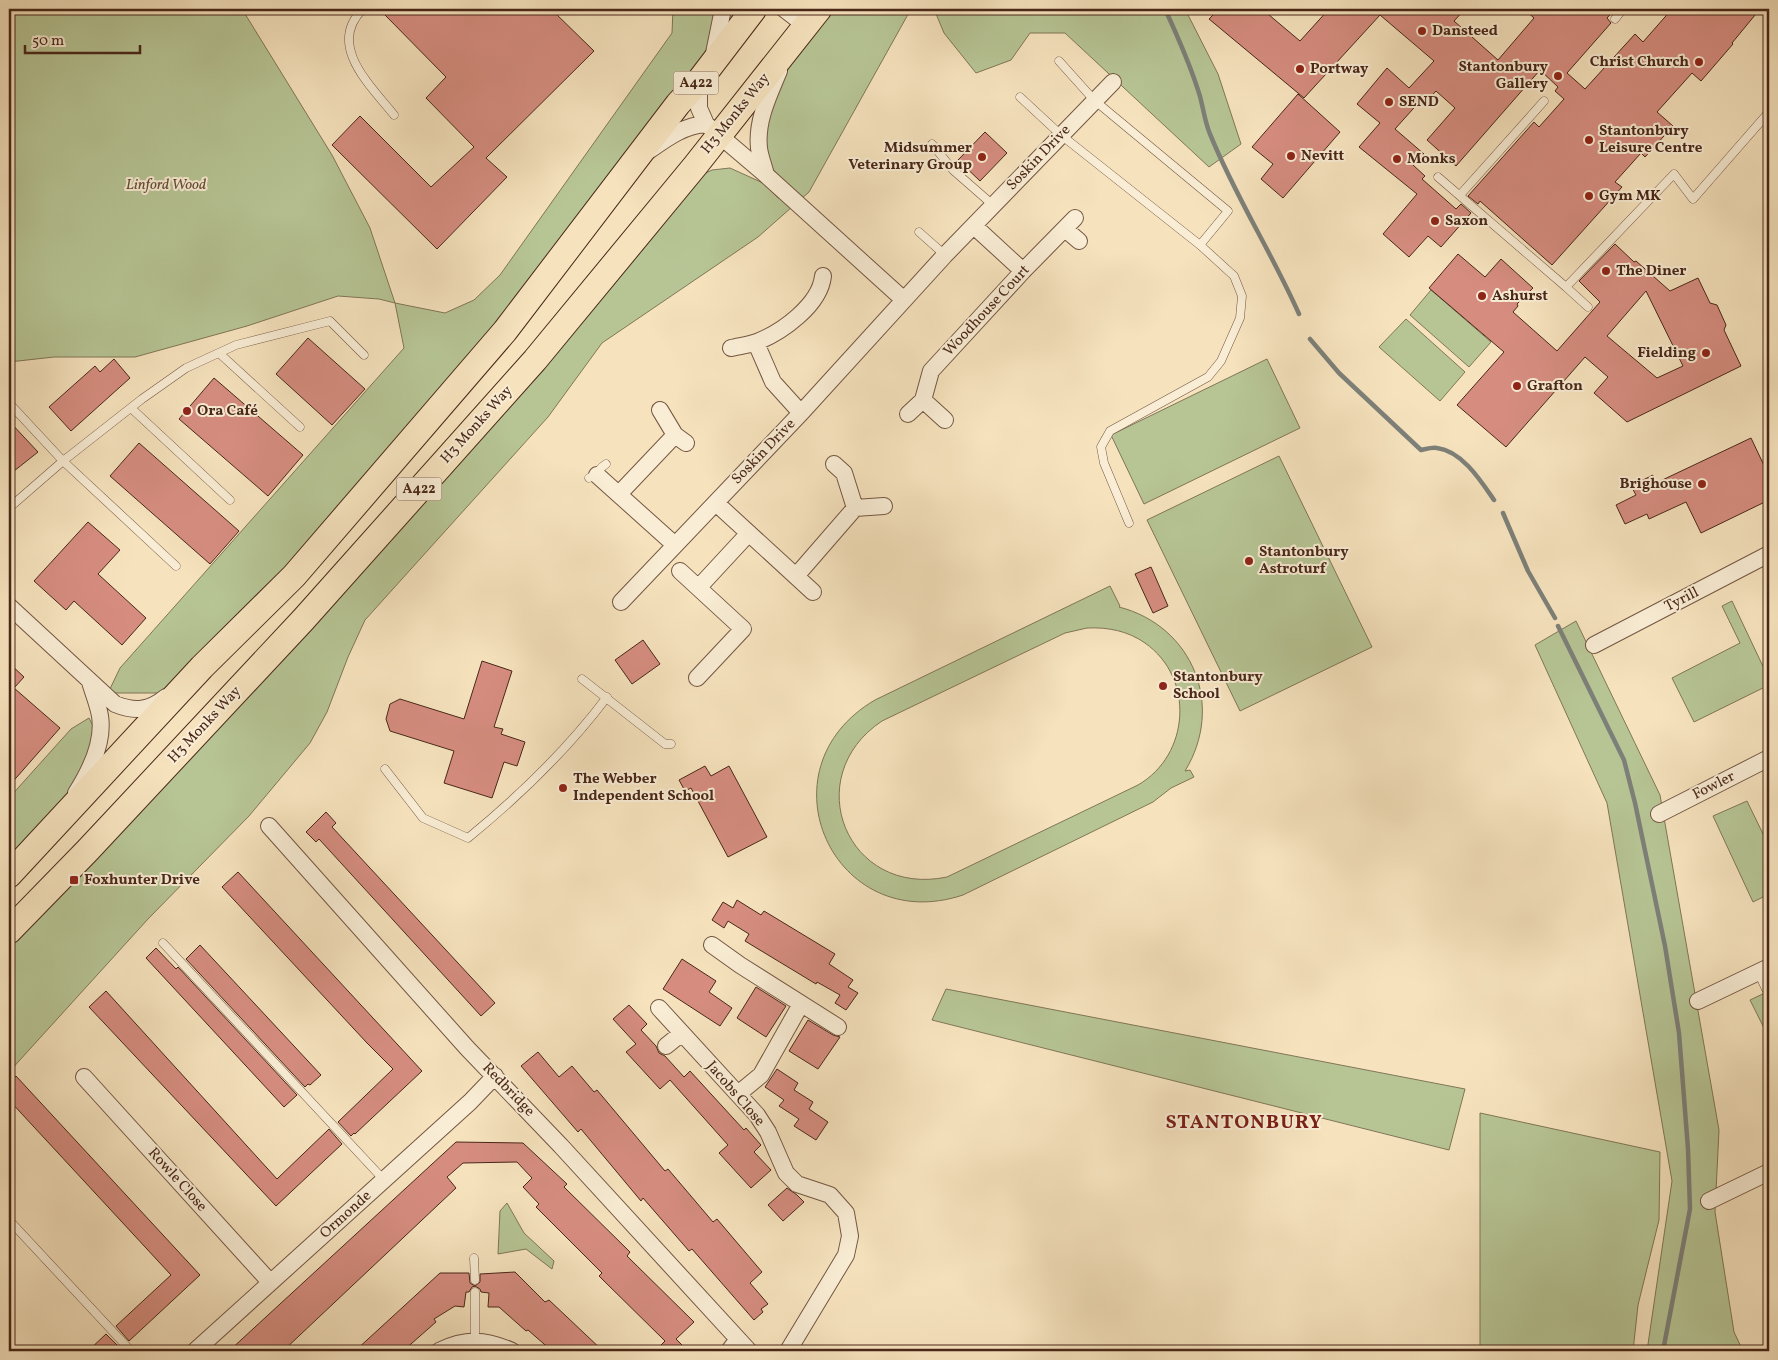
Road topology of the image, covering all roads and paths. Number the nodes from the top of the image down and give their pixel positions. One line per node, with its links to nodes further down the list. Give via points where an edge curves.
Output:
1 (363, 9): 16 (lane, via 352,24 351,56)
2 (722, 9): 10 (street)
3 (754, 9): 10 (main road, A422)
4 (784, 9): 6 (street)
5 (1623, 9): 7 (lane)
6 (813, 17): 8 (main road, H3 Monks Way / A422)
7 (1615, 19)
8 (789, 48): 17 (main road, H3 Monks Way / A422); 21 (street, via 768,96 759,131 759,148)
9 (1059, 61): 13 (lane)
10 (706, 72): 17 (street, via 699,108); 20 (main road, A422)
11 (1113, 82): 13 (street, Soskin Drive)
12 (1020, 98): 18 (lane)
13 (1094, 100): 18 (street, Soskin Drive); 28 (lane, via 1228,211)
14 (1544, 101): 23 (lane)
15 (1769, 112): 32 (lane, via 1693,199 1674,174)
16 (394, 115)
17 (712, 130): 20 (street, via 695,125); 21 (street); 80 (main road, H3 Monks Way / A422, via 535,360 296,627)
18 (1061, 135): 24 (street, Soskin Drive); 28 (lane)
19 (932, 144): 24 (lane, via 953,170)
20 (638, 157): 68 (main road, A422, via 505,331 294,576)
21 (766, 175): 33 (street)
22 (1438, 177): 23 (lane)
23 (1460, 195): 32 (lane)
24 (993, 205): 25 (street, Soskin Drive)
25 (974, 226): 29 (street, Soskin Drive); 30 (street)
26 (919, 232): 29 (lane)
27 (1079, 241): 30 (street, Woodhouse Court, via 1070,224)
28 (1200, 245): 56 (lane, via 1234,276 1242,296 1240,318 1221,361 1208,377 1110,431 1101,447 1104,463)
29 (945, 255): 33 (street, Soskin Drive)
30 (1023, 271): 39 (street, Woodhouse Court, via 931,371)
31 (826, 281): 35 (street, via 794,321)
32 (1566, 287): 34 (lane)
33 (904, 300): 43 (street, Soskin Drive)
34 (1588, 307)
35 (756, 343): 36 (street); 43 (street, via 773,382)
36 (731, 348)
37 (219, 353): 38 (lane, via 236,345 330,321); 41 (lane, via 186,368); 46 (lane)
38 (364, 356)
39 (923, 400): 44 (street); 45 (street)
40 (9, 402): 47 (lane)
41 (130, 408): 47 (lane); 51 (lane)
42 (660, 410): 50 (street, via 680,439)
43 (801, 413): 52 (street, Soskin Drive)
44 (908, 414)
45 (945, 420)
46 (300, 427)
47 (63, 461): 54 (lane); 60 (lane)
48 (834, 464): 55 (street, via 844,474)
49 (597, 472): 50 (street)
50 (619, 494): 58 (street)
51 (230, 500)
52 (716, 503): 57 (street); 58 (street, Soskin Drive)
53 (884, 506): 55 (street)
54 (9, 508)
55 (855, 508): 62 (street)
56 (1129, 523)
57 (749, 533): 62 (street); 63 (street)
58 (674, 545): 65 (street, Soskin Drive)
59 (1769, 554): 67 (street, Tyrill)
60 (176, 566)
61 (680, 571): 63 (street)
62 (796, 576): 64 (street)
63 (699, 587): 70 (street, via 743,629)
64 (813, 592)
65 (621, 602)
66 (9, 606): 71 (street)
67 (1594, 645)
68 (202, 667): 71 (street, via 158,703 142,709 129,710 115,704); 78 (main road, A422)
69 (582, 678): 72 (lane)
70 (697, 678)
71 (90, 682): 78 (street, via 100,715 101,736 78,790)
72 (607, 698): 73 (lane, via 665,744); 75 (lane, via 545,767 468,838 423,818)
73 (671, 744)
74 (1769, 758): 76 (street, Fowler)
75 (385, 769)
76 (1659, 814)
77 (270, 826): 91 (street, Redbridge)
78 (44, 837): 79 (main road, A422)
79 (9, 875)
80 (9, 931)
81 (164, 943): 95 (lane)
82 (712, 945): 86 (street, via 737,969)
83 (1764, 969): 84 (lane); 85 (street)
84 (1766, 989)
85 (1698, 1001)
86 (801, 1004): 88 (street); 93 (street, via 761,1075)
87 (659, 1008): 89 (street, Jacobs Close)
88 (838, 1027)
89 (682, 1033): 90 (street); 93 (street, Jacobs Close)
90 (666, 1046)
91 (495, 1076): 95 (street, Ormonde); 103 (street, Redbridge)
92 (84, 1077): 100 (street, Rowle Close)
93 (738, 1094): 108 (street, Jacobs Close, via 768,1132 786,1174 796,1184 830,1194 846,1213 850,1236 846,1255)
94 (1769, 1173): 96 (street)
95 (384, 1180): 100 (street, Ormonde)
96 (1709, 1201)
97 (9, 1220): 104 (lane)
98 (474, 1258): 99 (lane)
99 (475, 1280)
100 (270, 1282): 105 (street, Ormonde)
101 (475, 1292): 102 (lane)
102 (475, 1340): 106 (street); 107 (street)
103 (738, 1347)
104 (131, 1351)
105 (195, 1351)
106 (439, 1351)
107 (512, 1351)
108 (788, 1351)

